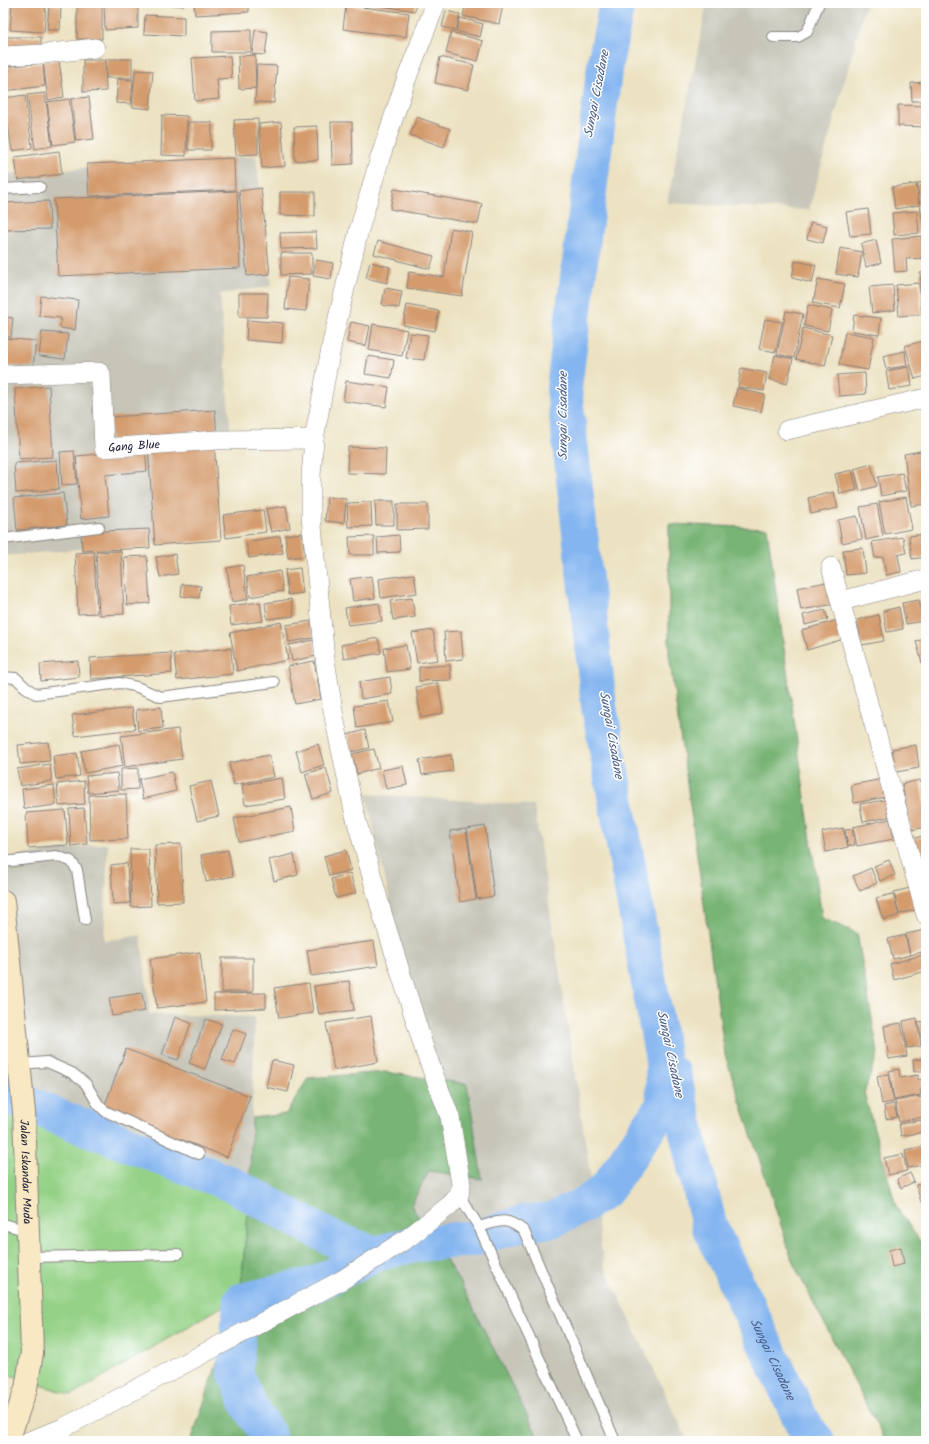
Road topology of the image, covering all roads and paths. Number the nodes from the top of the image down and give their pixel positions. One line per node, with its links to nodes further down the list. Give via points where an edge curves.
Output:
1 (436, 3): 11 (street, via 406,80 361,223 332,342)
2 (819, 3): 3 (lane, via 806,32 798,36)
3 (773, 37)
4 (96, 48): 5 (street)
5 (3, 56)
6 (40, 187): 7 (lane)
7 (3, 189)
8 (3, 375): 11 (street, Gang Blue, via 99,372 104,448 216,440)
9 (926, 398): 10 (street)
10 (787, 430)
11 (314, 439): 27 (street, via 311,516 325,659 334,717 355,816 382,913 425,1051 450,1116 461,1184)
12 (99, 527): 13 (lane)
13 (3, 538)
14 (831, 567): 16 (street)
15 (926, 579): 16 (street)
16 (841, 601): 21 (street)
17 (3, 677): 18 (lane, via 16,678 36,694 120,683 161,697)
18 (274, 682)
19 (3, 862): 22 (lane, via 56,856 71,861 77,870)
20 (3, 901): 23 (street, Jalan Iskandar Muda)
21 (926, 915)
22 (85, 920)
23 (5, 946): 24 (street, Jalan Iskandar Muda)
24 (9, 1013): 25 (street, Jalan Iskandar Muda)
25 (21, 1072): 26 (lane, via 47,1062 72,1073 86,1084 105,1111); 30 (street, Jalan Iskandar Muda)
26 (199, 1154)
27 (459, 1195): 29 (lane); 33 (street, via 408,1238 342,1280 63,1428)
28 (3, 1224): 30 (lane)
29 (479, 1227): 34 (lane); 35 (lane, via 504,1220 514,1223 524,1231)
30 (28, 1231): 32 (street, Jalan Iskandar Muda)
31 (178, 1254): 32 (lane)
32 (29, 1257): 33 (street, Jalan Iskandar Muda, via 32,1353 26,1388)
33 (13, 1435)
34 (577, 1441)
35 (615, 1441)

